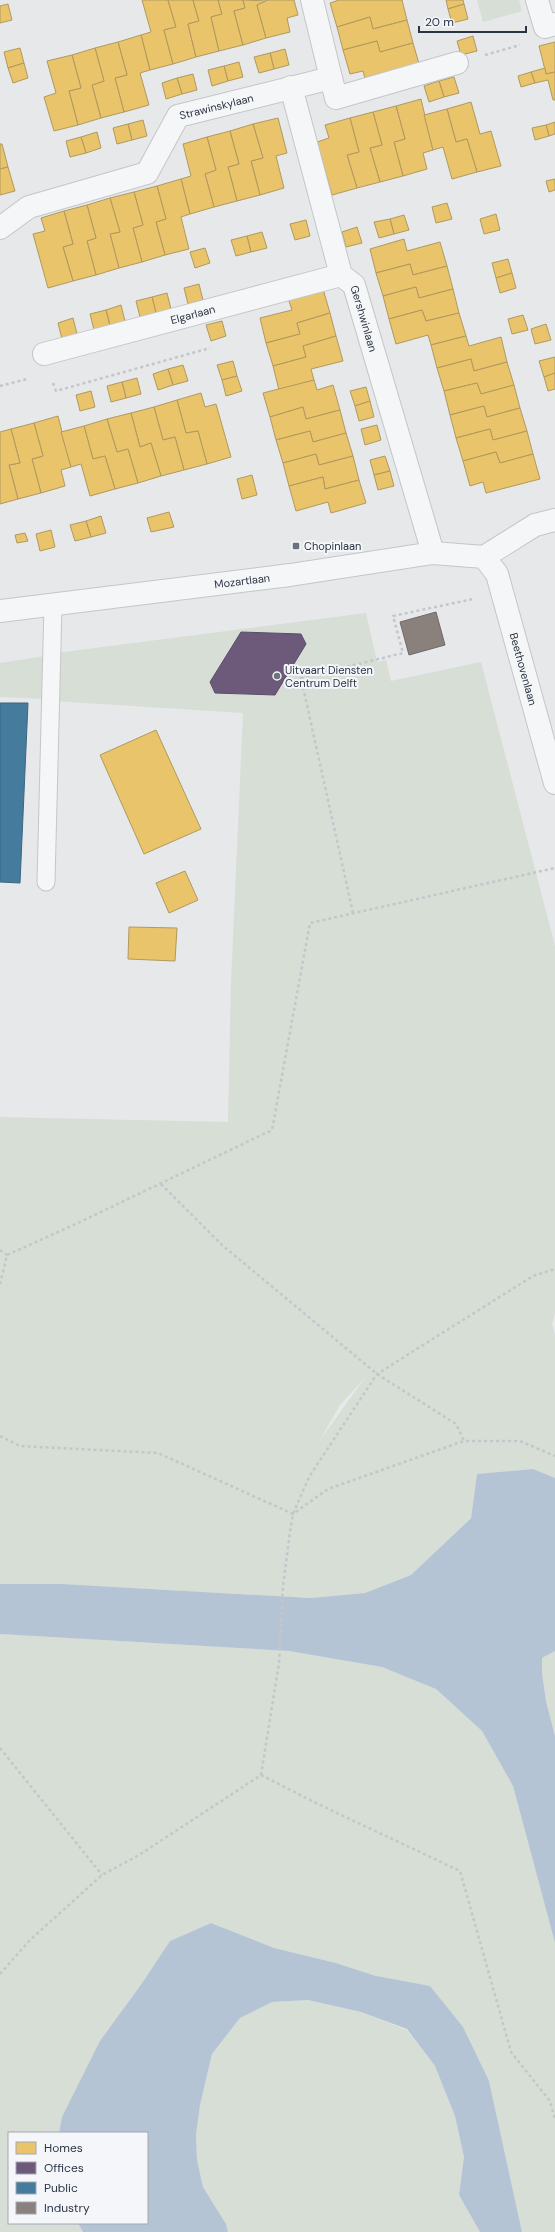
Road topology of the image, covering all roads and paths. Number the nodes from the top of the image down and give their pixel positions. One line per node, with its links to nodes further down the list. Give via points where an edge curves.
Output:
1 (312, 0): 5 (street)
2 (538, 0): 3 (street)
3 (550, 26): 4 (path, via 547,37)
4 (457, 63): 5 (street, via 336,98)
5 (331, 78): 6 (street, Strawinskylaan)
6 (291, 87): 7 (street, Strawinskylaan, via 178,116 147,173 30,207); 8 (street, Gershwinlaan)
7 (0, 228)
8 (341, 275): 10 (street, Elgarlaan); 15 (street, Gershwinlaan, via 354,285)
9 (210, 348): 12 (path, via 56,391)
10 (44, 354)
11 (28, 378): 13 (path)
12 (52, 378)
13 (0, 386)
14 (555, 520): 16 (street, via 535,525)
15 (433, 553): 16 (street, Mozartlaan); 18 (street, Mozartlaan)
16 (484, 557): 17 (street, Beethovenlaan, via 497,574)
17 (502, 592): 20 (street, Beethovenlaan); 23 (path, via 393,616 403,653 301,678)
18 (53, 605): 19 (street, Mozartlaan); 22 (lane)
19 (0, 611)
20 (555, 783)
21 (555, 868): 23 (path)
22 (46, 882)
23 (353, 913): 24 (path, via 310,923 272,1130)
24 (161, 1184): 26 (path); 29 (path, via 222,1245)
25 (0, 1250): 26 (path)
26 (7, 1255): 28 (path)
27 (555, 1269): 29 (path, via 532,1276)
28 (0, 1284)
29 (377, 1374): 31 (path, via 456,1424); 33 (path, via 309,1477)
30 (0, 1436): 33 (path, via 20,1446 158,1453)
31 (464, 1441): 32 (path, via 520,1441); 33 (path, via 328,1489)
32 (555, 1456)
33 (292, 1514): 35 (path, via 283,1586 279,1663)
34 (0, 1748): 36 (path)
35 (261, 1775): 36 (path, via 139,1855); 38 (path, via 460,1871 511,2052 550,2101)
36 (102, 1875): 37 (path, via 29,1941)
37 (0, 1974)
38 (555, 2120)

